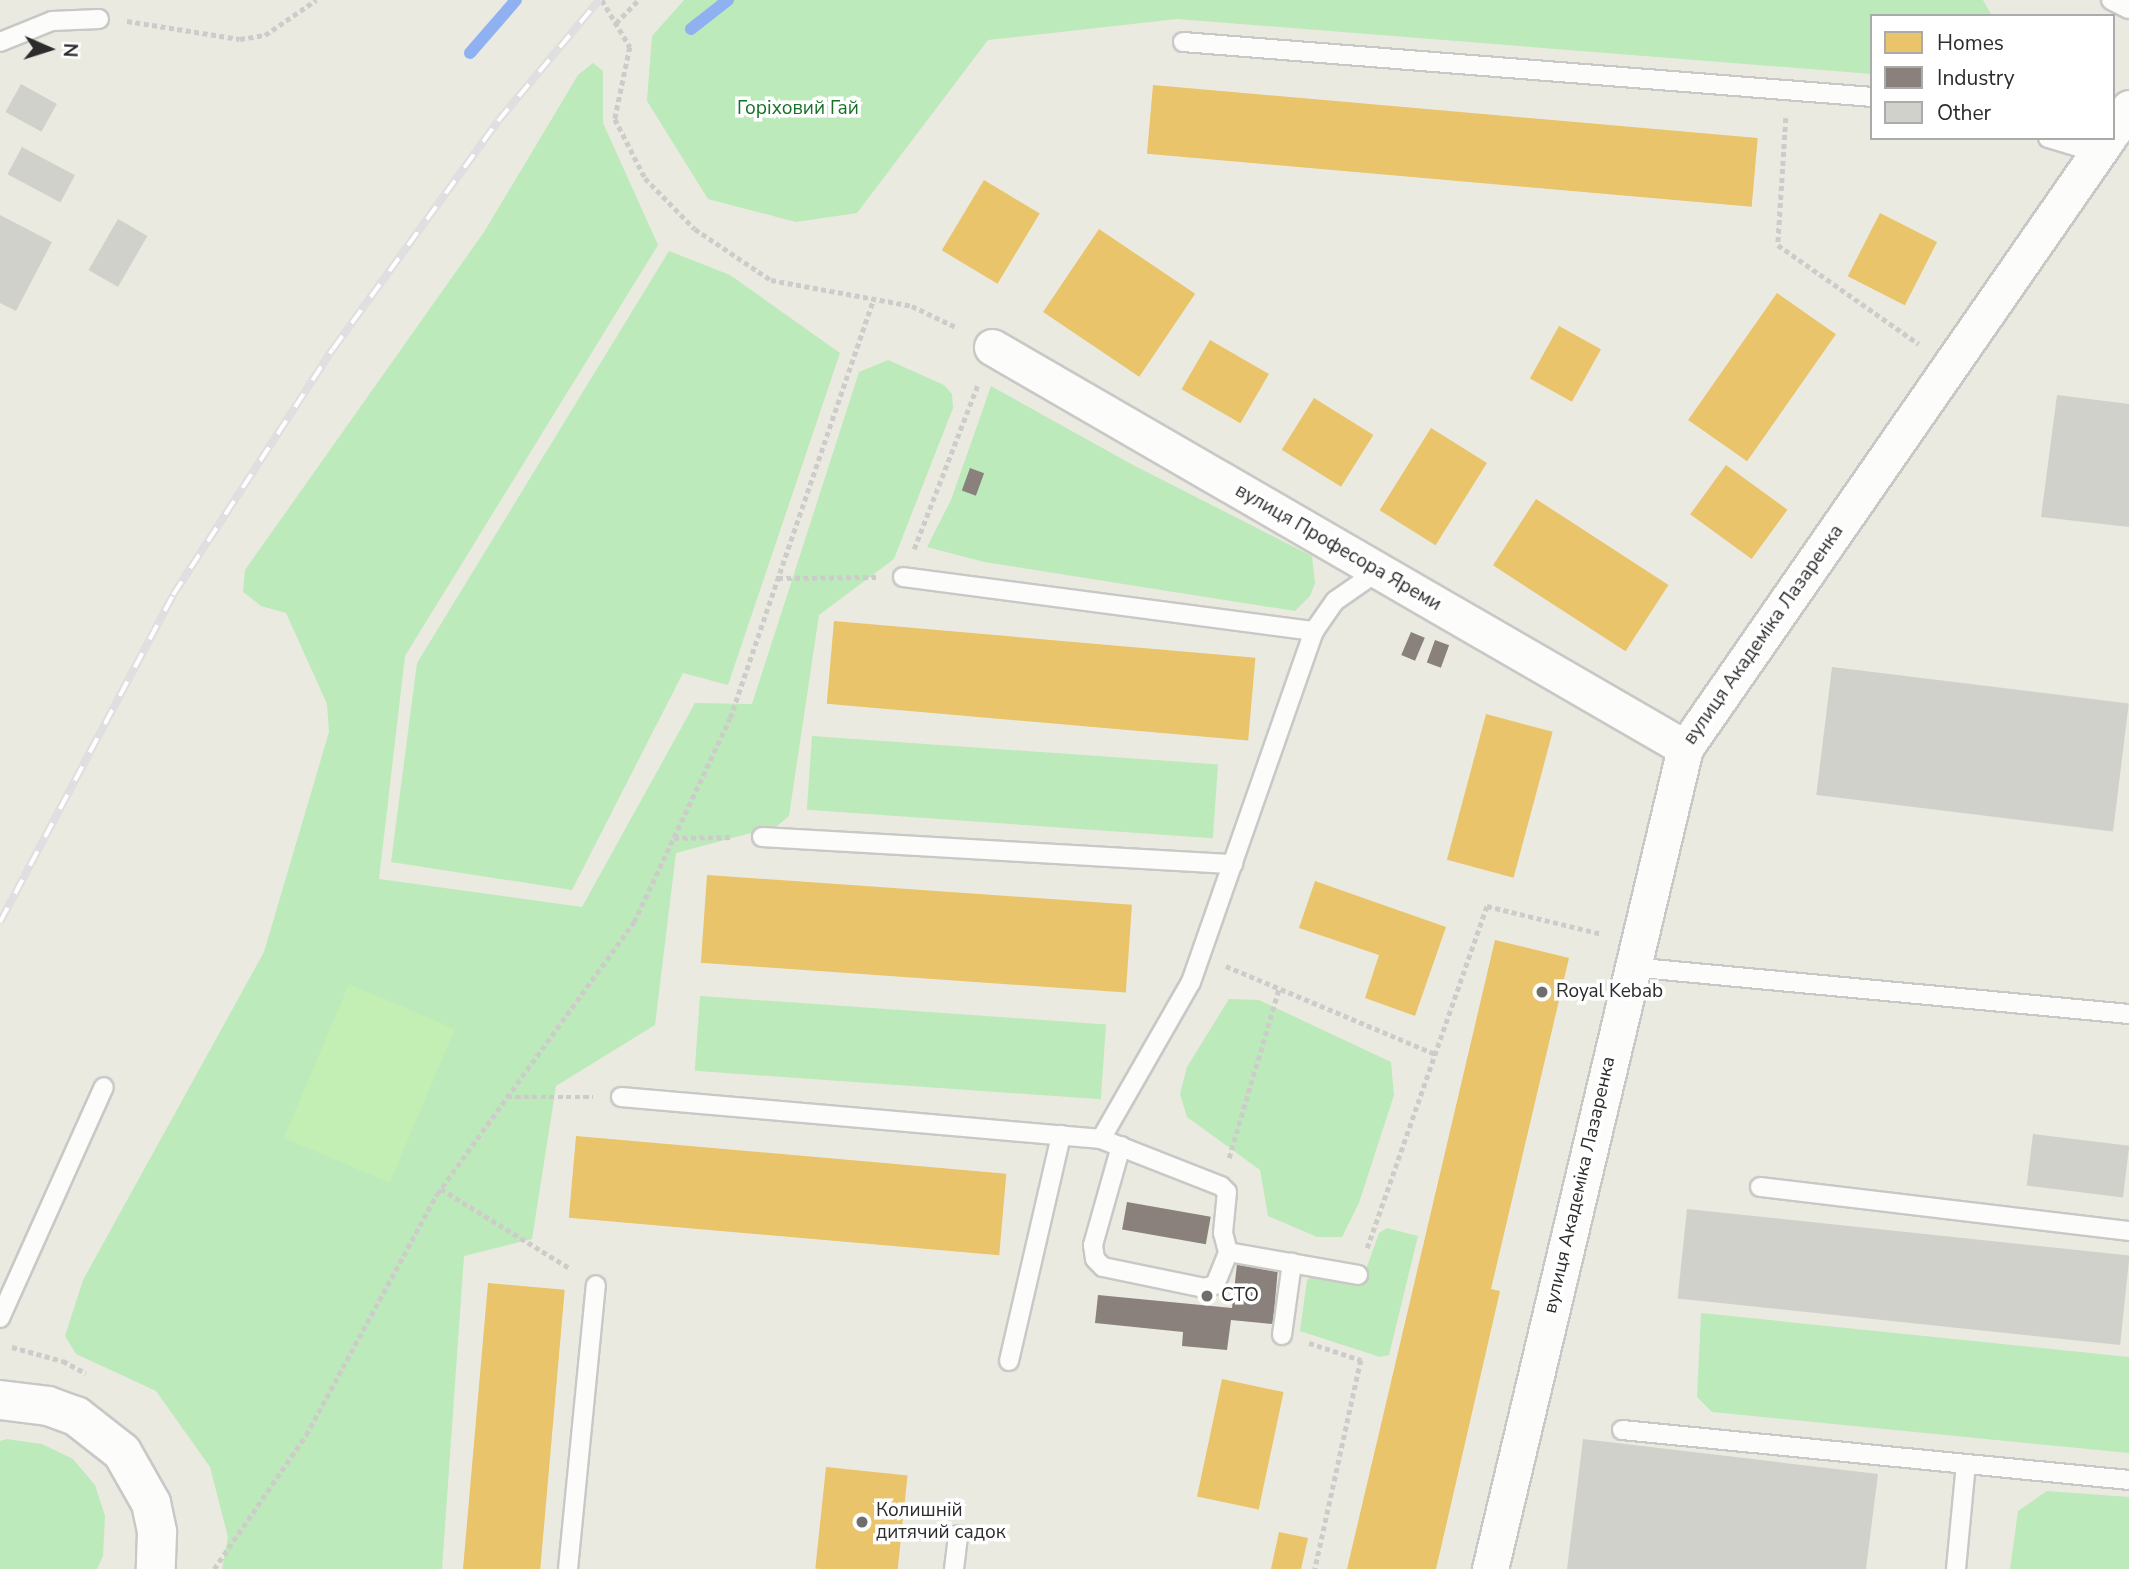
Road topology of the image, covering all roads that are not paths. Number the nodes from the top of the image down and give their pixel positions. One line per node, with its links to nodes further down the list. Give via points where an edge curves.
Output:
1 (2111, 0): 2 (lane)
2 (2129, 9)
3 (99, 19): 4 (lane, via 52,21)
4 (0, 42)
5 (1183, 42): 6 (lane)
6 (1870, 97)
7 (2129, 108): 8 (street, вулиця Академіка Лазаренка)
8 (2115, 129)
9 (2087, 140): 10 (lane)
10 (2107, 141): 15 (street, вулиця Академіка Лазаренка)
11 (992, 347): 12 (street, вулиця Професора Яреми)
12 (1378, 571): 14 (lane, via 1335,601); 15 (street, вулиця Професора Яреми)
13 (903, 577): 14 (lane)
14 (1314, 631): 17 (lane)
15 (1685, 748): 18 (street, вулиця Академіка Лазаренка)
16 (762, 837): 17 (lane)
17 (1233, 864): 23 (lane, via 1191,982)
18 (1631, 967): 19 (lane); 44 (street, вулиця Академіка Лазаренка)
19 (2129, 1014)
20 (104, 1087): 31 (lane)
21 (621, 1097): 22 (lane)
22 (1061, 1135): 23 (lane); 33 (lane)
23 (1101, 1139): 24 (lane)
24 (1121, 1146): 27 (lane, via 1221,1186 1227,1192 1223,1233); 27 (lane, via 1093,1245 1095,1259 1103,1267 1204,1288 1215,1285)
25 (1760, 1187): 26 (lane)
26 (2129, 1231)
27 (1228, 1252): 28 (lane)
28 (1292, 1263): 29 (lane); 32 (lane)
29 (1358, 1275)
30 (596, 1285): 42 (lane)
31 (0, 1318)
32 (1282, 1335)
33 (1010, 1361)
34 (0, 1400): 38 (main road, via 48,1406 101,1432 122,1452)
35 (1622, 1430): 36 (lane)
36 (1966, 1464): 37 (lane); 45 (lane)
37 (2129, 1480)
38 (151, 1503): 40 (main road, via 146,1536); 41 (main road, via 157,1532)
39 (958, 1535): 43 (lane)
40 (129, 1569)
41 (156, 1569)
42 (568, 1569)
43 (954, 1569)
44 (1490, 1569)
45 (1956, 1569)

